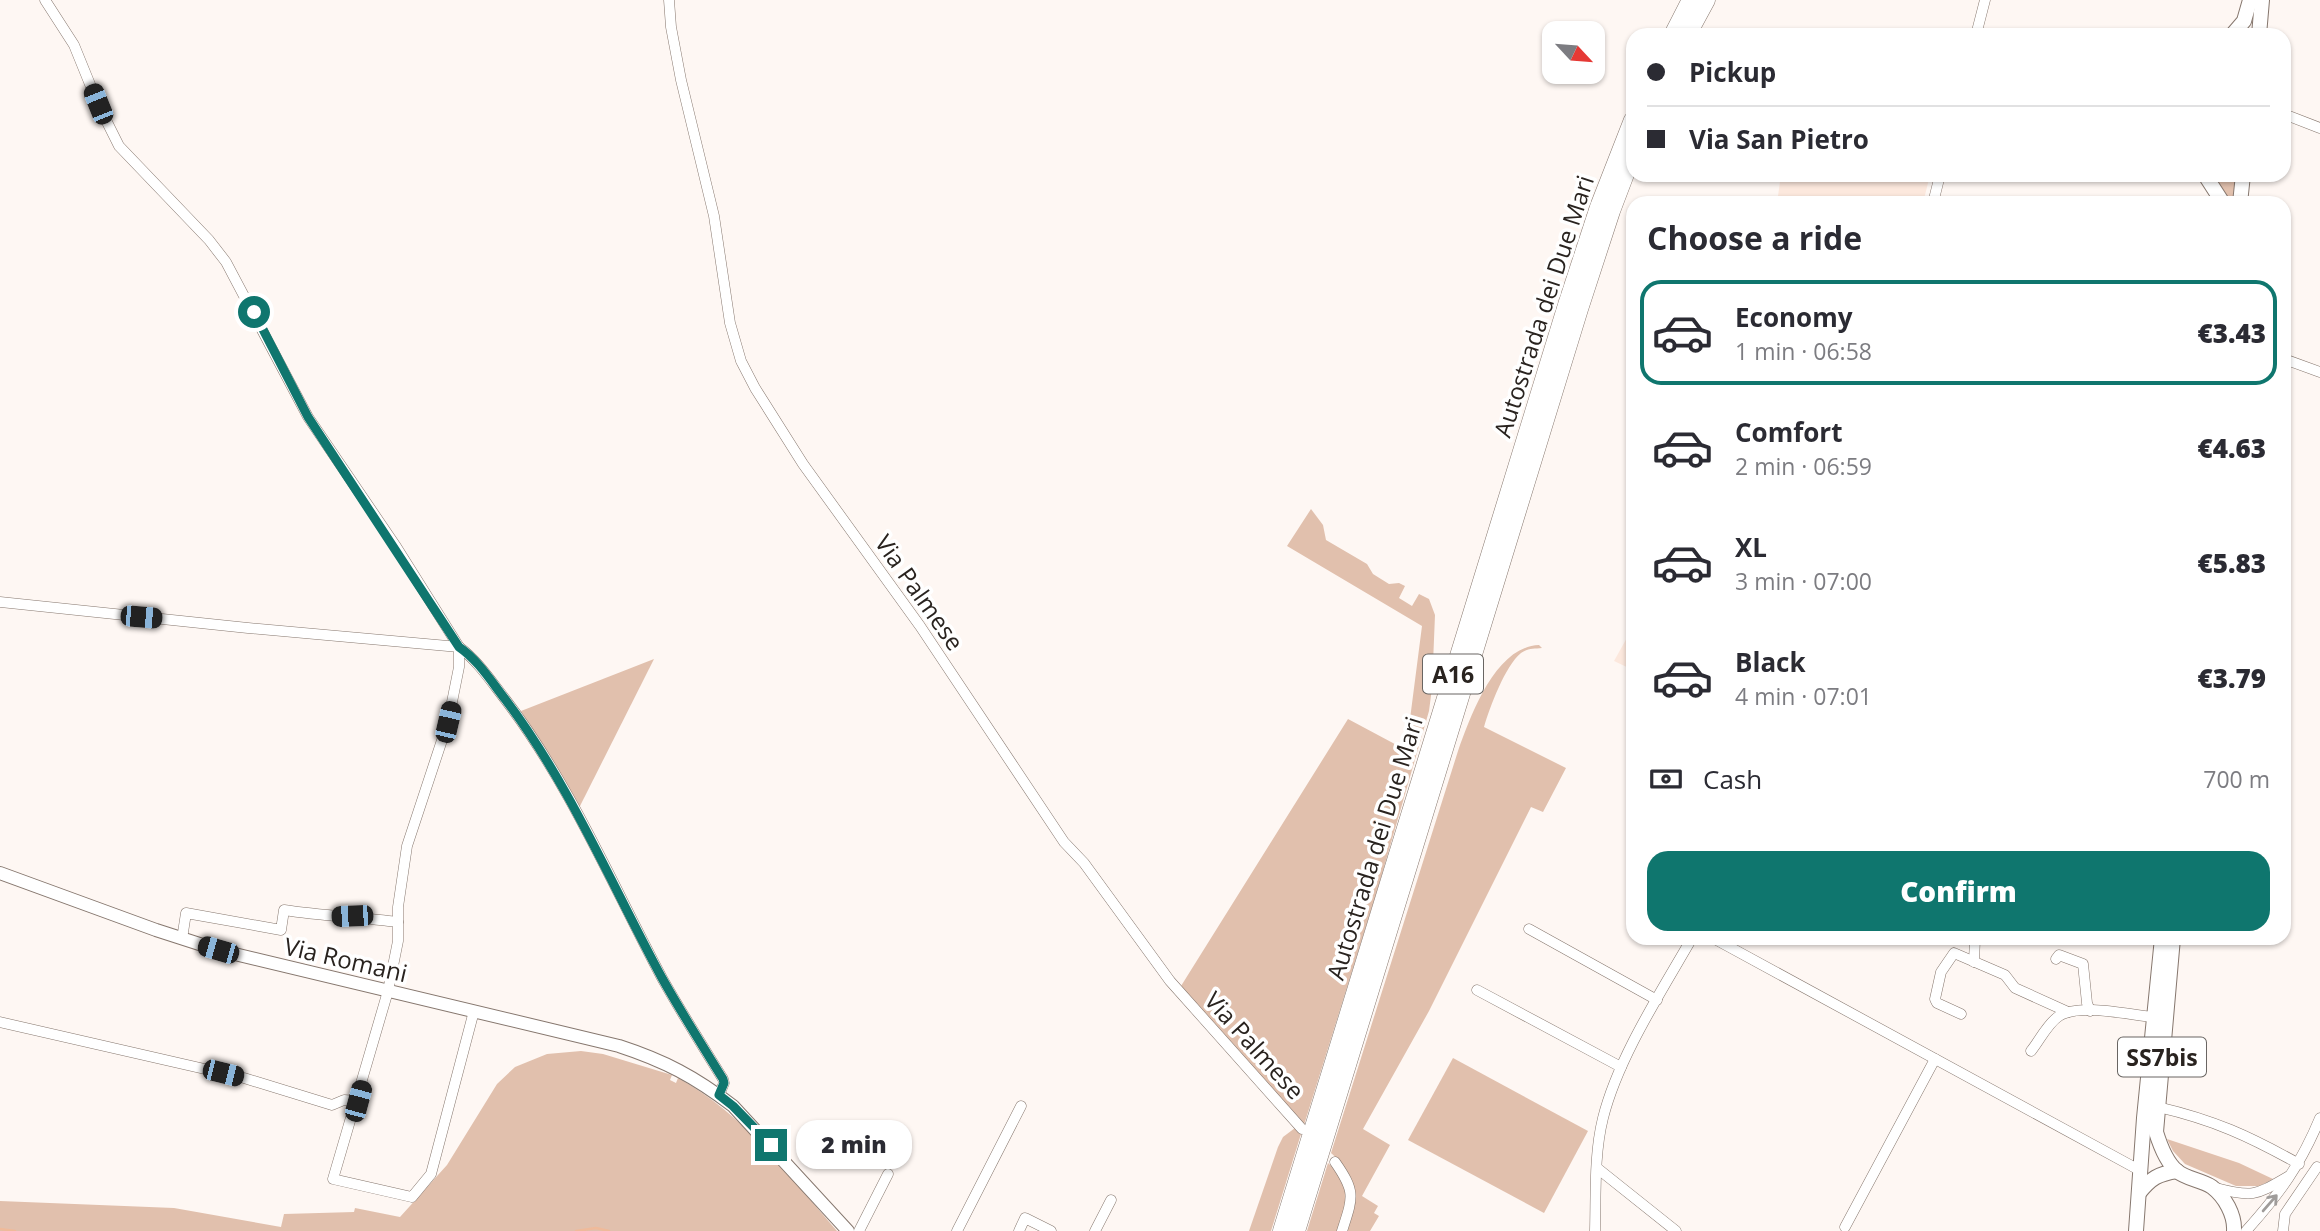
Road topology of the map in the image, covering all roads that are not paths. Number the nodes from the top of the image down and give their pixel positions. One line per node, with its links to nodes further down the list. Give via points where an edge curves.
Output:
1 (45, 0): 20 (street, via 74,45 119,146 226,262 308,417)
2 (668, 0): 49 (street, Via Palmese, via 681,80 714,216 730,323 755,388 1064,842 1170,981)
3 (1691, 0): 8 (highway)
4 (1706, 0): 9 (highway)
5 (1985, 0): 10 (street)
6 (2250, 0): 11 (main road)
7 (2262, 0): 12 (main road)
8 (1677, 28)
9 (1691, 28)
10 (1978, 28)
11 (2238, 28)
12 (2260, 28)
13 (2291, 117): 14 (street)
14 (2320, 128)
15 (1626, 138): 68 (highway, Autostrada dei Due Mari / A16, via 1567,305)
16 (1626, 171): 69 (highway, Autostrada dei Due Mari / A16, via 1583,296)
17 (2291, 362): 18 (street)
18 (2320, 372)
19 (0, 602): 20 (street)
20 (459, 647): 22 (street, via 448,722 407,846); 44 (street, via 492,682 548,760 663,979 723,1079)
21 (0, 873): 24 (street, Via Romani)
22 (398, 922): 24 (street, via 284,910 281,930 187,913); 33 (street)
23 (1529, 929): 34 (street)
24 (182, 939): 33 (street, Via Romani)
25 (1688, 945): 34 (street)
26 (1726, 945): 42 (street)
27 (1975, 945): 31 (street)
28 (2161, 945): 39 (main road, SS7bis)
29 (2172, 945): 47 (main road, SS7bis)
30 (2056, 959): 36 (street, via 2064,955 2083,964)
31 (1974, 962): 37 (street, via 2005,975 2019,990); 38 (street, via 1954,953 1941,972 1936,1002)
32 (1477, 989): 43 (street)
33 (388, 991): 35 (street, Via Romani); 45 (street)
34 (1657, 999): 43 (street)
35 (474, 1010): 44 (street, Via Romani, via 658,1059); 45 (street, via 430,1174 412,1197 333,1179)
36 (2090, 1011): 37 (street); 39 (street)
37 (2068, 1012): 41 (street, via 2049,1025)
38 (1961, 1014)
39 (2154, 1017): 54 (main road, SS7bis)
40 (0, 1022): 45 (street, via 232,1075 332,1105)
41 (2031, 1051)
42 (1935, 1059): 54 (street); 61 (street)
43 (1621, 1068): 52 (street, via 1603,1118)
44 (719, 1095): 62 (street, Via Romani)
45 (358, 1101)
46 (1021, 1107): 64 (street)
47 (2158, 1107): 50 (street, via 2237,1131); 55 (main road, SS7bis, via 2156,1132)
48 (2320, 1118): 50 (street)
49 (1301, 1129)
50 (2301, 1161): 53 (street); 57 (street)
51 (1335, 1162): 70 (street, via 1348,1181 1352,1201)
52 (1597, 1168): 71 (street); 72 (street)
53 (2319, 1168): 76 (street, via 2285,1214)
54 (2141, 1171): 59 (main road, SS7bis)
55 (2177, 1171): 58 (main road); 59 (main road, via 2159,1174)
56 (888, 1174): 63 (street)
57 (2293, 1174): 58 (street, via 2257,1195); 75 (street, one-way to 57)
58 (2212, 1187): 74 (main road, via 2226,1203)
59 (2140, 1193): 73 (main road, SS7bis)
60 (1111, 1200): 67 (street)
61 (1845, 1227)
62 (848, 1231)
63 (859, 1231)
64 (957, 1231)
65 (1019, 1231): 66 (street, via 1025,1218)
66 (1051, 1231)
67 (1095, 1231)
68 (1282, 1231)
69 (1296, 1231)
70 (1342, 1231)
71 (1595, 1231)
72 (1676, 1231)
73 (2136, 1231)
74 (2234, 1231)
75 (2246, 1231)
76 (2283, 1231)

